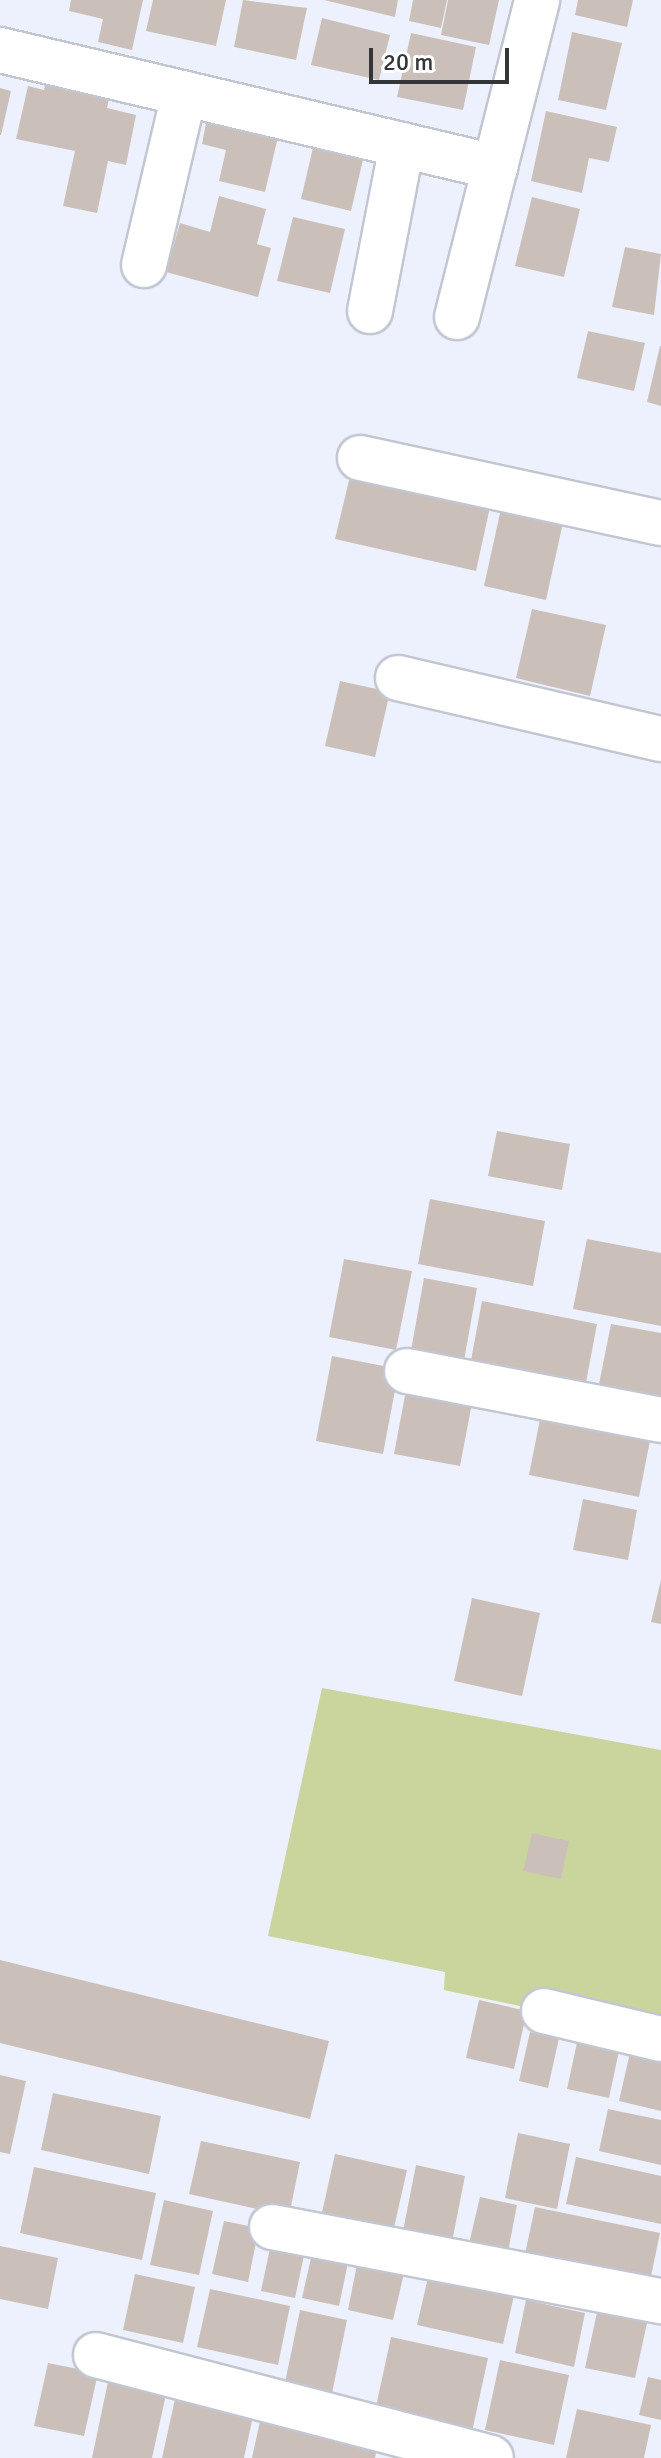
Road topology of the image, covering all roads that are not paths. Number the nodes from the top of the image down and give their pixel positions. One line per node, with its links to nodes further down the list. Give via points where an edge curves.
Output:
1 (537, 0): 5 (street)
2 (0, 50): 3 (street)
3 (184, 94): 4 (street); 6 (street)
4 (402, 145): 5 (street); 7 (street)
5 (495, 167): 8 (street)
6 (144, 265)
7 (370, 311)
8 (457, 317)
9 (360, 458): 10 (street)
10 (661, 523)
11 (398, 678): 12 (street)
12 (661, 739)
13 (407, 1371): 14 (street)
14 (661, 1420)
15 (544, 2011): 16 (street)
16 (661, 2039)
17 (272, 2227): 18 (street)
18 (661, 2301)
19 (96, 2355): 20 (street)
20 (491, 2458)

